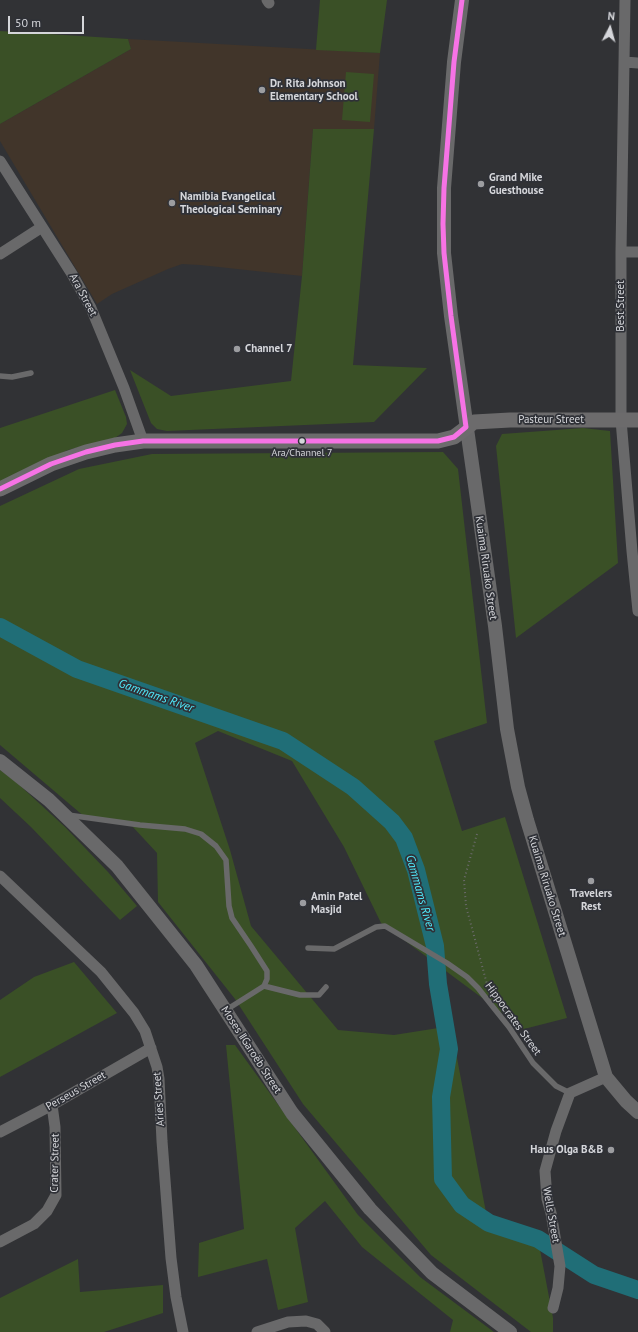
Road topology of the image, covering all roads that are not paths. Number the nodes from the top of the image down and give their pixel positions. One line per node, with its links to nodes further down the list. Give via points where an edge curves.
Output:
1 (462, 0): 14 (street, Kuaima Riruako Street, via 454,62 443,224 450,308)
2 (625, 0): 3 (street, Best Street)
3 (624, 62): 4 (street); 7 (street, Best Street)
4 (638, 63)
5 (0, 161): 6 (street, Ara Street)
6 (42, 227): 9 (street); 15 (street, Ara Street, via 91,308)
7 (621, 252): 8 (street); 12 (street, Best Street)
8 (638, 252)
9 (0, 254)
10 (31, 374): 11 (lane)
11 (0, 376)
12 (621, 420): 13 (main road, Pasteur Street); 14 (main road, Pasteur Street, via 510,420 474,422); 17 (street, Best Street)
13 (638, 420)
14 (466, 427): 15 (main road, Pasteur Street, via 454,437 438,441); 26 (street, Kuaima Riruako Street, via 518,786)
15 (143, 441): 16 (main road, Pasteur Street, via 86,452 51,464)
16 (0, 489)
17 (638, 611)
18 (0, 761): 19 (street, Moses ǁGaroëb Street)
19 (64, 814): 22 (lane, via 185,829 200,834 216,846 226,860 232,918 267,971); 24 (street, Moses ǁGaroëb Street, via 117,866 196,965)
20 (0, 876): 25 (street, Aries Street, via 101,972 134,1013 145,1031)
21 (308, 948): 27 (lane, Hippocrates Street, via 334,949 376,927 385,926 459,970 471,980 509,1027 533,1063 556,1086)
22 (264, 986): 23 (lane, via 300,995 319,995); 24 (lane)
23 (326, 987)
24 (226, 1010): 36 (street, Moses ǁGaroëb Street, via 292,1113 370,1210 432,1273)
25 (151, 1048): 28 (street, Perseus Street); 33 (street, Aries Street, via 159,1079 171,1258)
26 (606, 1077): 27 (street); 29 (street, Kuaima Riruako Street)
27 (570, 1093): 32 (street, Wells Street, via 545,1171 547,1199 560,1266 557,1298)
28 (52, 1104): 30 (street, Perseus Street); 31 (street, Crater Street, via 56,1195 47,1211 34,1224)
29 (638, 1112)
30 (0, 1132)
31 (0, 1242)
32 (553, 1308)
33 (183, 1332)
34 (257, 1332): 35 (street, via 288,1322 306,1321 317,1324)
35 (325, 1332)
36 (510, 1332)

